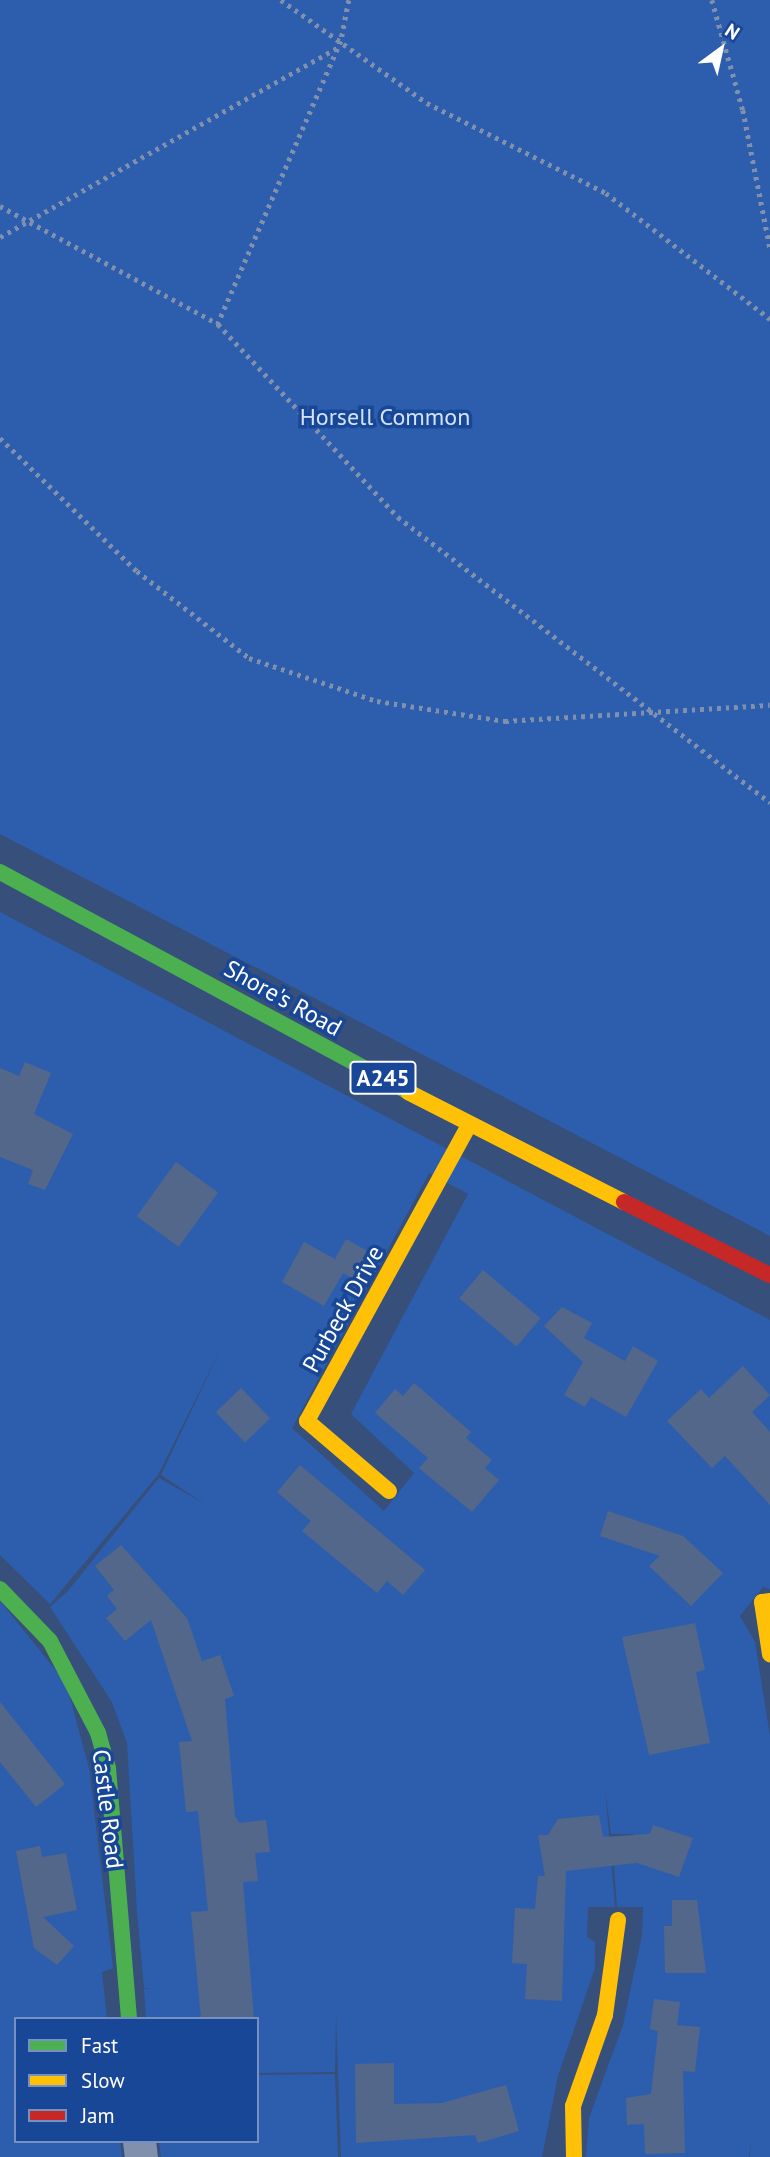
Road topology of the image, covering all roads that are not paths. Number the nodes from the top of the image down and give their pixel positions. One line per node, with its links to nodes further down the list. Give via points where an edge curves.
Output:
1 (0, 872): 2 (street, Shore's Road / A245)
2 (469, 1125): 3 (street, Shore's Road / A245); 4 (street, Purbeck Drive, via 307,1421)
3 (770, 1275)
4 (389, 1490)
5 (0, 1589): 9 (street, Castle Road, via 50,1641 98,1733 108,1768)
6 (770, 1601): 7 (street, via 762,1602)
7 (770, 1654)
8 (618, 1920): 10 (street, via 605,2015 573,2106)
9 (129, 2017)
10 (573, 2157)

